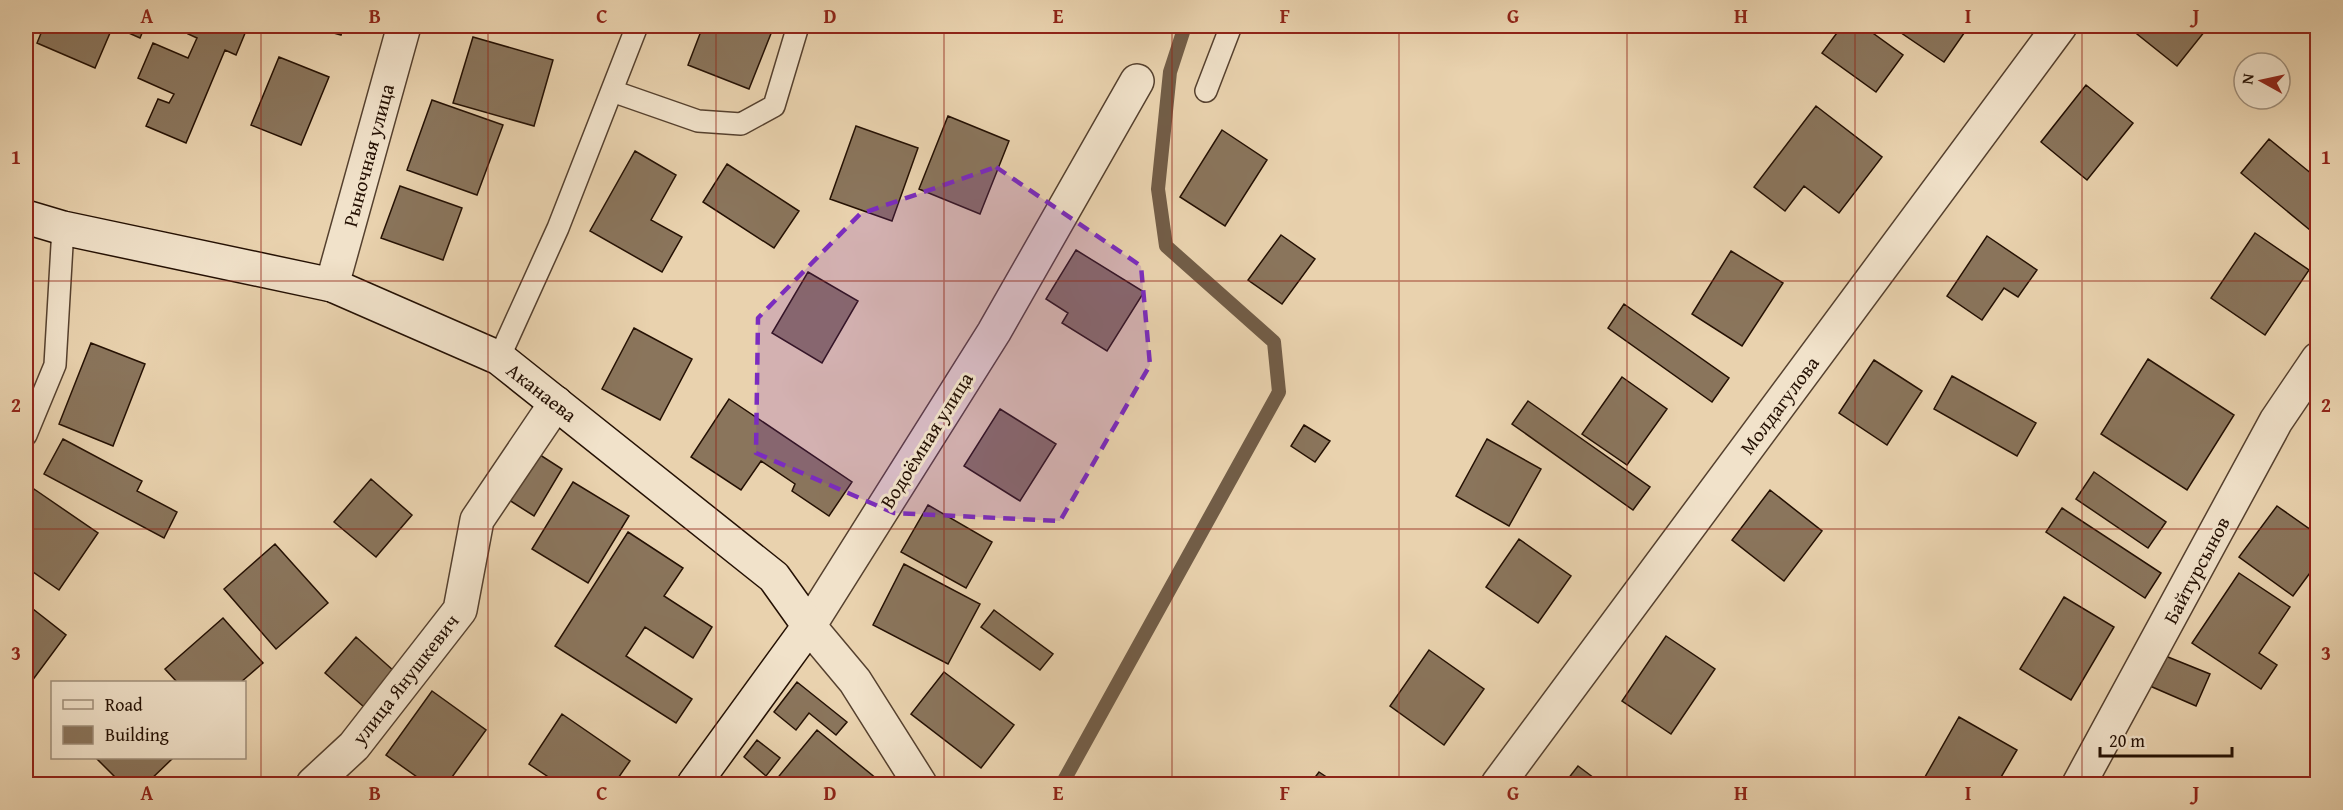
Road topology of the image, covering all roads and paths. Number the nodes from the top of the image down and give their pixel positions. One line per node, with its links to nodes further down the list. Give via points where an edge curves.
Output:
1 (404, 26): 11 (street, Рыночная улица)
2 (638, 26): 7 (lane)
3 (798, 26): 7 (lane, via 774,106 741,124 698,121)
4 (1231, 26): 8 (lane)
5 (2060, 26): 20 (street, Молдагулова)
6 (1137, 81): 16 (street, Водоёмная улица, via 993,332)
7 (612, 91): 12 (lane, via 558,228)
8 (1206, 91)
9 (26, 217): 10 (street, Аканаева)
10 (63, 228): 11 (street, Аканаева); 15 (lane, via 55,364)
11 (332, 285): 12 (street, Аканаева)
12 (499, 358): 14 (street, Аканаева)
13 (2318, 359): 21 (street, Байтурсынов, via 2276,421)
14 (556, 403): 16 (street, Аканаева, via 774,577); 17 (street, улица Янушкевич, via 477,520 460,610 354,746)
15 (26, 435)
16 (809, 626): 18 (street, Водоёмная улица); 19 (street, Аканаева, via 855,681)
17 (313, 784)
18 (694, 784)
19 (920, 784)
20 (1498, 784)
21 (2079, 784)

